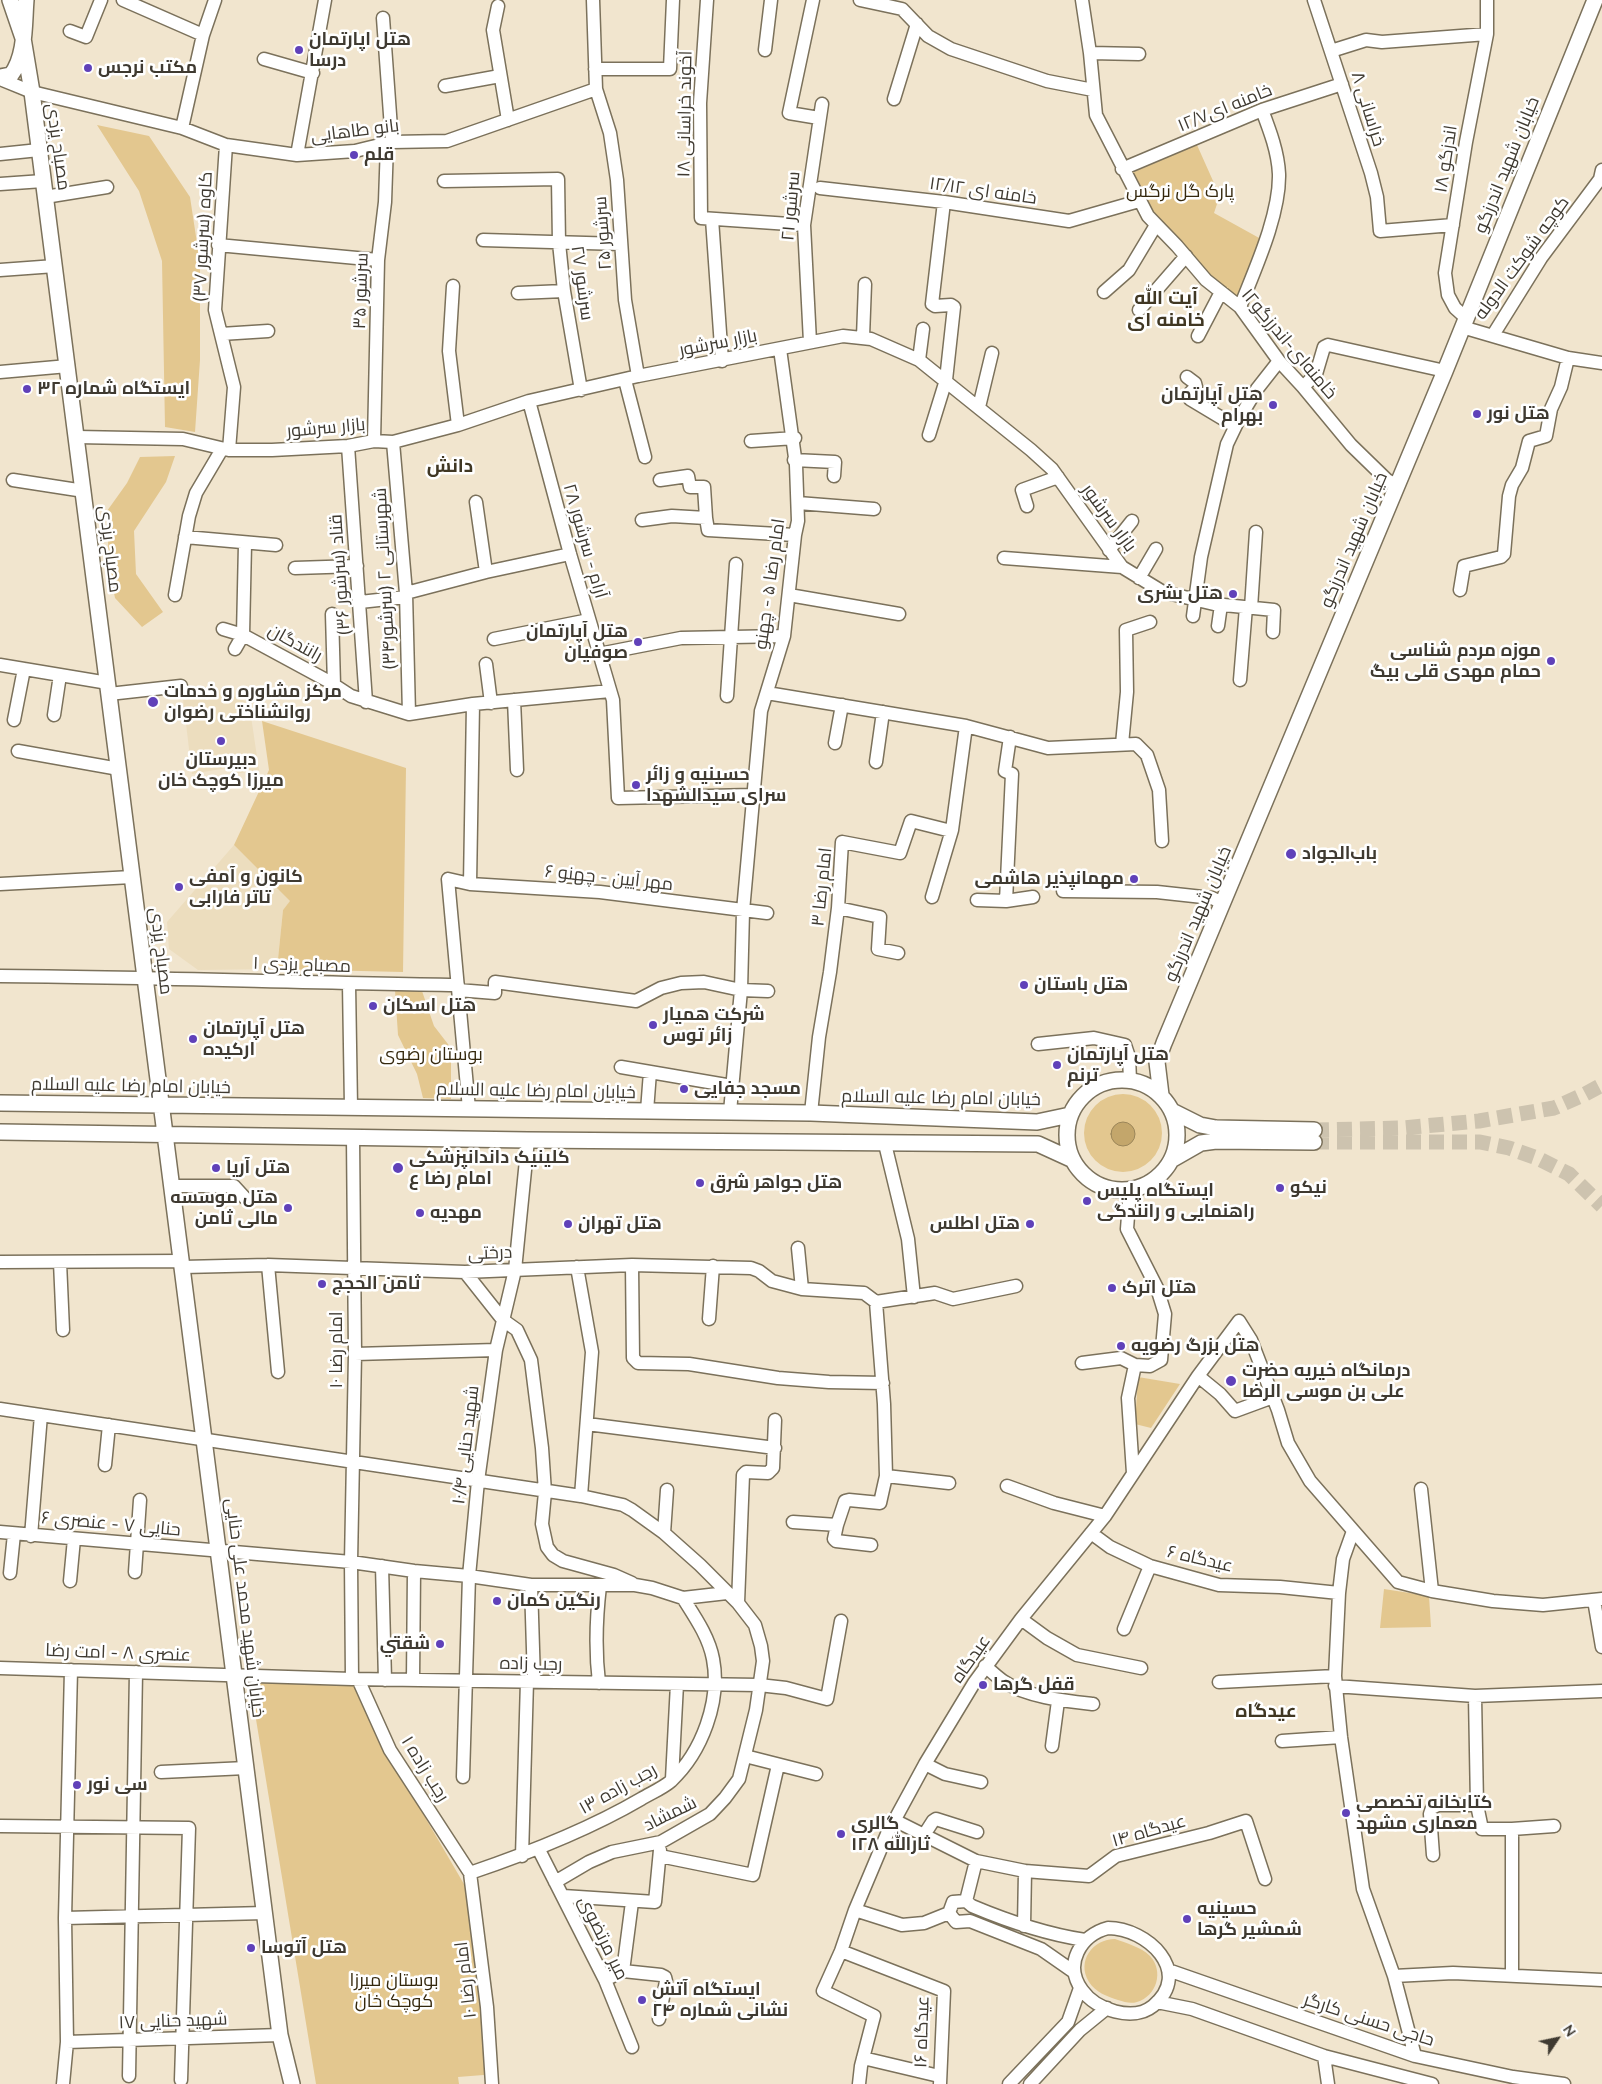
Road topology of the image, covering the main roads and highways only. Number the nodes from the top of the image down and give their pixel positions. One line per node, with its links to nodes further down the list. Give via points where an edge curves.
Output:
1 (10, 0): 4 (main road, مصباح یزدی)
2 (26, 0): 4 (main road)
3 (1595, 0): 6 (main road, خیابان شهید اندرزگو, via 1445,371 1157,1062)
4 (22, 38): 5 (main road, via 17,66 10,75); 8 (main road, مصباح یزدی, via 46,196)
5 (0, 78)
6 (1160, 1095): 9 (main road); 10 (main road, via 1130,1080 1109,1081 1080,1099)
7 (0, 1103): 8 (main road, خیابان امام رضا علیه السلام)
8 (161, 1105): 10 (main road, خیابان امام رضا علیه السلام, via 811,1113 1037,1122); 12 (main road, مصباح یزدی)
9 (1172, 1111): 13 (main road, via 1177,1126); 13 (main road, via 1200,1125 1216,1128 1314,1136 1201,1143)
10 (1070, 1115): 14 (main road, via 1066,1136)
11 (0, 1132): 12 (main road)
12 (165, 1135): 14 (main road, via 1038,1144); 15 (main road, خیابان شهید محمد علی حنایی, via 280,2035)
13 (1173, 1159): 14 (main road, via 1148,1185 1130,1190 1113,1190 1096,1184)
14 (1072, 1160)
15 (292, 2084)

